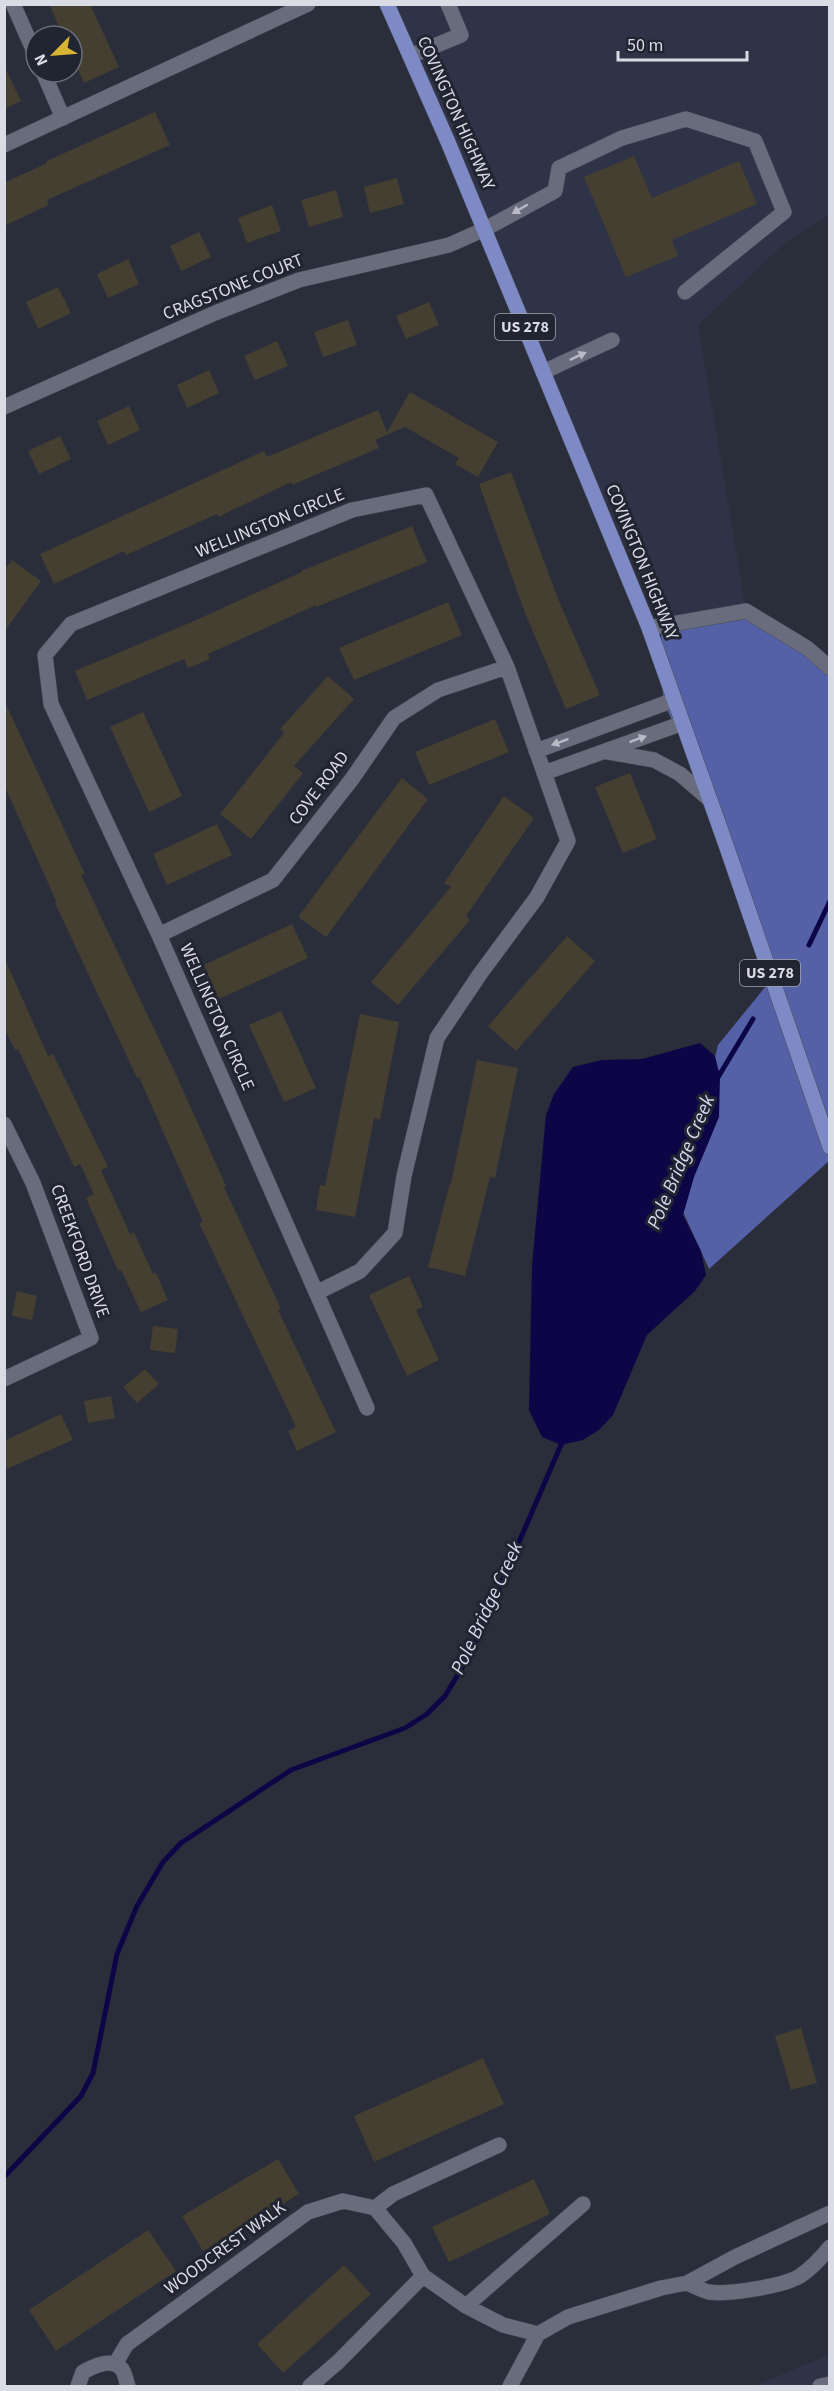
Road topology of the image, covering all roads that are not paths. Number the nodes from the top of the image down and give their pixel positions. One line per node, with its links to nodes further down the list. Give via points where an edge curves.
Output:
1 (13, 4): 5 (street)
2 (387, 4): 6 (main road, COVINGTON HIGHWAY / US 278)
3 (448, 4): 6 (street, via 461,35)
4 (298, 6): 8 (street)
5 (24, 29)
6 (410, 56): 10 (main road, COVINGTON HIGHWAY / US 278)
7 (48, 84): 8 (street)
8 (63, 118): 9 (street)
9 (4, 145)
10 (485, 229): 11 (street, CRAGSTONE COURT, one-way to 10, via 784,212 755,141 686,118 622,138 559,168 555,191); 13 (main road, COVINGTON HIGHWAY / US 278); 14 (street, CRAGSTONE COURT, via 449,245 299,280 214,313)
11 (685, 292)
12 (612, 340): 13 (street, one-way to 12)
13 (543, 372): 15 (main road, COVINGTON HIGHWAY / US 278)
14 (4, 407)
15 (649, 628): 17 (street, via 746,611 807,648); 18 (main road, COVINGTON HIGHWAY / US 278)
16 (507, 667): 20 (street, WELLINGTON CIRCLE); 24 (street, COVE ROAD, via 438,690 394,718 273,880); 24 (street, WELLINGTON CIRCLE, via 426,495 352,510 71,624 45,655 51,704)
17 (830, 668)
18 (674, 700): 19 (main road, COVINGTON HIGHWAY / US 278); 20 (street, one-way to 20)
19 (683, 723): 21 (street, one-way to 19); 23 (main road, COVINGTON HIGHWAY / US 278)
20 (536, 751): 22 (street, WELLINGTON CIRCLE)
21 (605, 751): 22 (street); 23 (street, via 654,760 680,774)
22 (544, 773): 27 (street, WELLINGTON CIRCLE, via 568,841 537,897 437,1038 404,1176 395,1233 360,1271)
23 (709, 799): 26 (main road, COVINGTON HIGHWAY / US 278)
24 (159, 935): 27 (street, WELLINGTON CIRCLE)
25 (4, 1124): 28 (street, CREEKFORD DRIVE, via 33,1183 91,1338)
26 (830, 1147)
27 (318, 1292): 29 (street, WELLINGTON CIRCLE)
28 (4, 1379)
29 (367, 1408)
30 (499, 2145): 32 (street, via 393,2194)
31 (583, 2204): 37 (street)
32 (375, 2208): 35 (street, via 404,2243); 39 (street, WOODCREST WALK, via 343,2201 308,2212 127,2344)
33 (830, 2213): 36 (street)
34 (830, 2247): 36 (street, via 798,2278 778,2284 709,2292)
35 (423, 2276): 37 (street); 43 (street, via 339,2362)
36 (687, 2283): 38 (street, via 568,2317)
37 (466, 2306): 38 (street, via 503,2325)
38 (538, 2334): 44 (street)
39 (115, 2364): 41 (street, via 96,2365 83,2372); 42 (street, via 122,2368)
40 (830, 2384): 45 (street)
41 (78, 2386)
42 (128, 2386)
43 (310, 2386)
44 (510, 2386)
45 (820, 2386)

